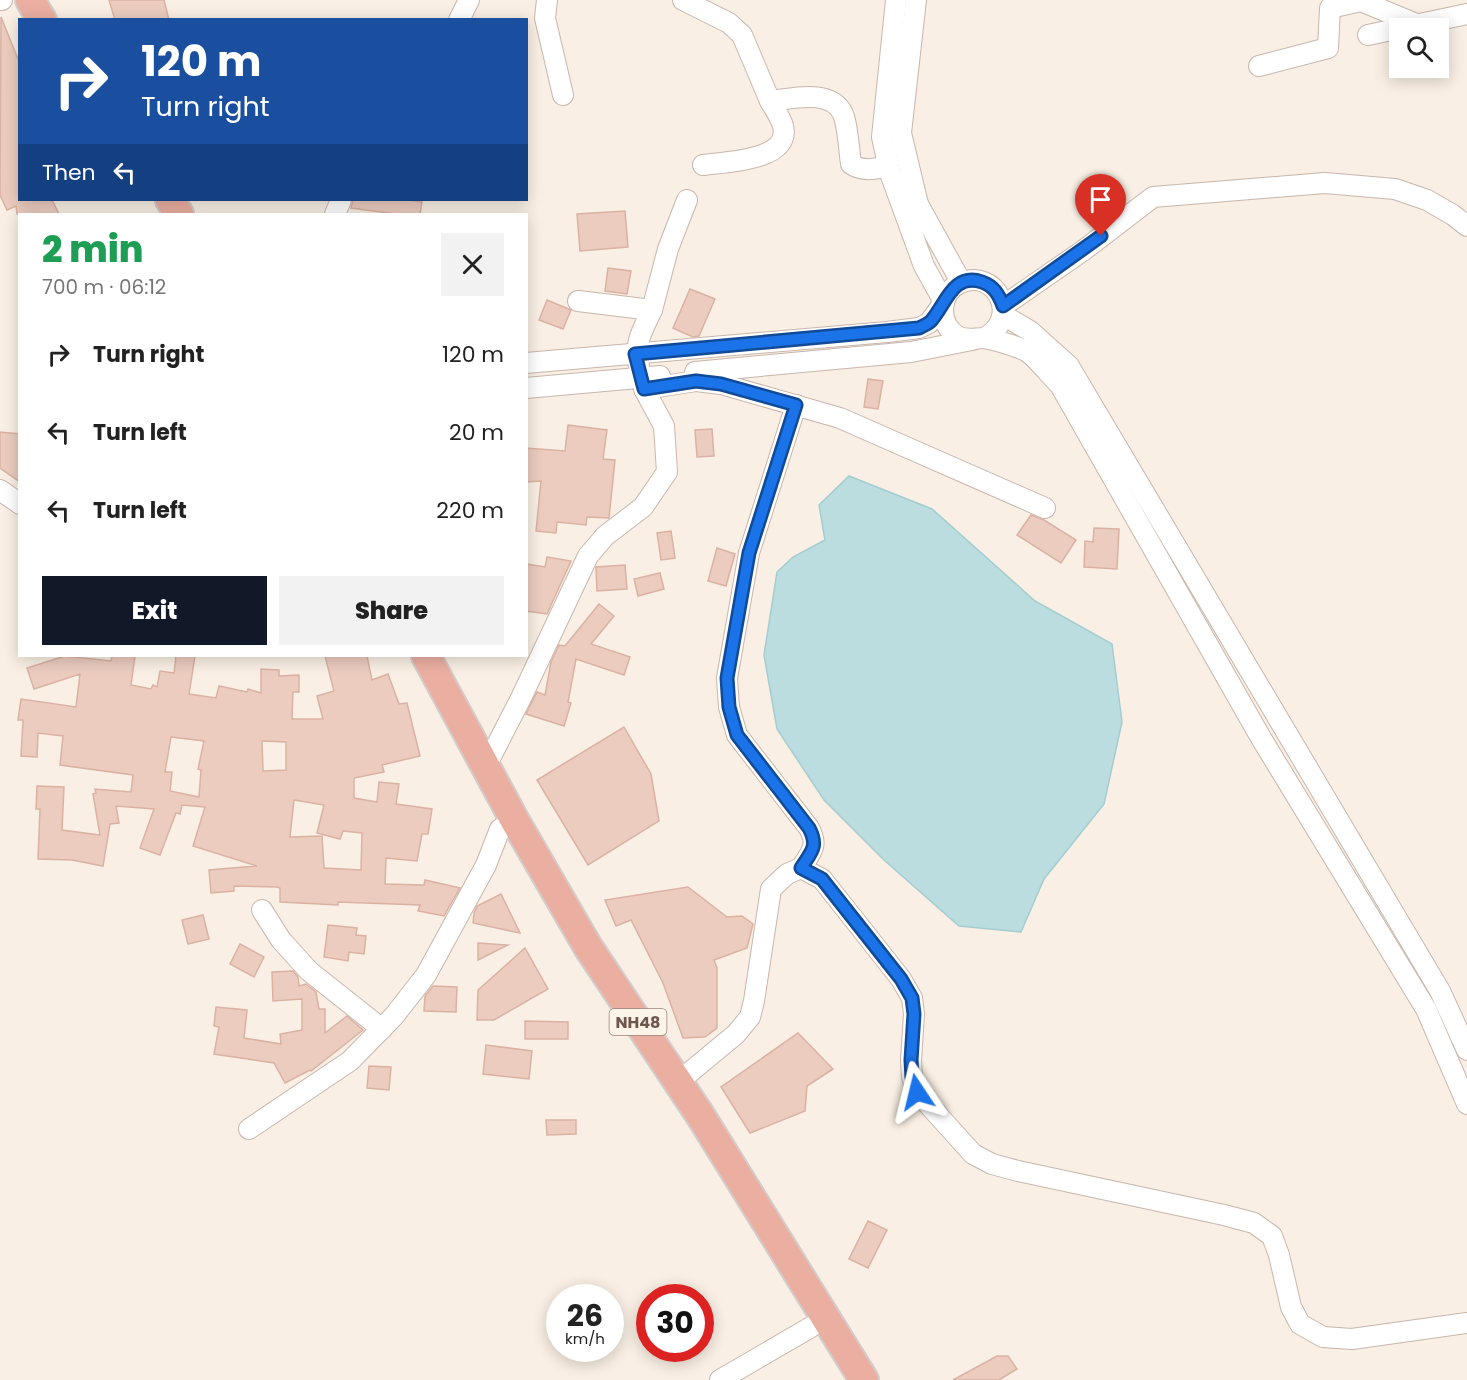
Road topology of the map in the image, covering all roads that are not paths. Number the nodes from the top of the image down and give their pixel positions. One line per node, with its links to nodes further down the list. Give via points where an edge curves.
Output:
1 (30, 0): 10 (highway)
2 (51, 0): 11 (highway)
3 (469, 0): 12 (street)
4 (547, 0): 18 (street, via 545,18)
5 (683, 0): 19 (street, via 729,23 742,35)
6 (896, 0): 21 (street, via 882,137)
7 (916, 0): 24 (street, via 901,134 918,204)
8 (1327, 4): 13 (street, via 1361,1); 17 (street, via 1328,48)
9 (1467, 14): 14 (street)
10 (41, 18)
11 (61, 18)
12 (460, 18)
13 (1402, 18)
14 (1447, 18)
15 (1389, 30): 16 (street)
16 (1368, 35)
17 (1259, 66)
18 (563, 95)
19 (770, 100): 20 (street, via 784,127 782,140 773,152); 21 (street, via 820,97 838,106 844,115 851,164 873,169)
20 (703, 165)
21 (888, 165): 26 (street, via 924,267)
22 (687, 201): 27 (street, via 668,249)
23 (1467, 226): 28 (street, via 1427,200 1395,189 1325,183 1152,197)
24 (961, 282): 26 (street); 28 (street, via 988,284 995,290)
25 (578, 301): 27 (street)
26 (944, 302): 29 (street, via 949,329 965,339); 30 (street, via 929,323 919,328)
27 (652, 310): 30 (street)
28 (1003, 310): 29 (street, via 996,329); 46 (street, via 1069,366 1440,991)
29 (979, 339): 32 (street, via 911,352); 48 (street, via 1025,350 1060,385 1261,738 1426,1009)
30 (635, 354): 31 (street); 32 (street)
31 (528, 363)
32 (643, 383): 33 (street); 34 (street, via 721,384); 41 (street, via 664,426 667,472 643,507 605,536 588,556)
33 (528, 388)
34 (796, 405): 37 (street, via 840,418); 43 (street, via 749,553 727,678 729,707 737,735 815,839)
35 (0, 490): 36 (street)
36 (18, 503)
37 (1045, 508)
38 (407, 657): 40 (highway, NH48)
39 (426, 657): 40 (highway, NH48)
40 (436, 692): 41 (highway, NH48); 42 (highway, NH48)
41 (486, 766): 42 (highway, NH48)
42 (508, 825): 45 (street, via 426,975); 47 (highway, NH48); 51 (highway, NH48, via 573,956 685,1124)
43 (801, 868): 47 (street, via 771,889 750,1017 736,1034); 50 (street, via 822,879 901,979 912,998 911,1060 917,1092 973,1154 1018,1171 1254,1223 1272,1236 1291,1307 1300,1323 1323,1337 1352,1339)
44 (262, 910): 45 (street, via 281,940 309,971)
45 (382, 1029): 49 (street, via 350,1061)
46 (1467, 1050)
47 (678, 1082): 54 (highway, NH48)
48 (1467, 1104)
49 (249, 1129)
50 (1467, 1323)
51 (811, 1328): 52 (street); 53 (highway, NH48)
52 (720, 1380)
53 (844, 1380)
54 (864, 1380)

